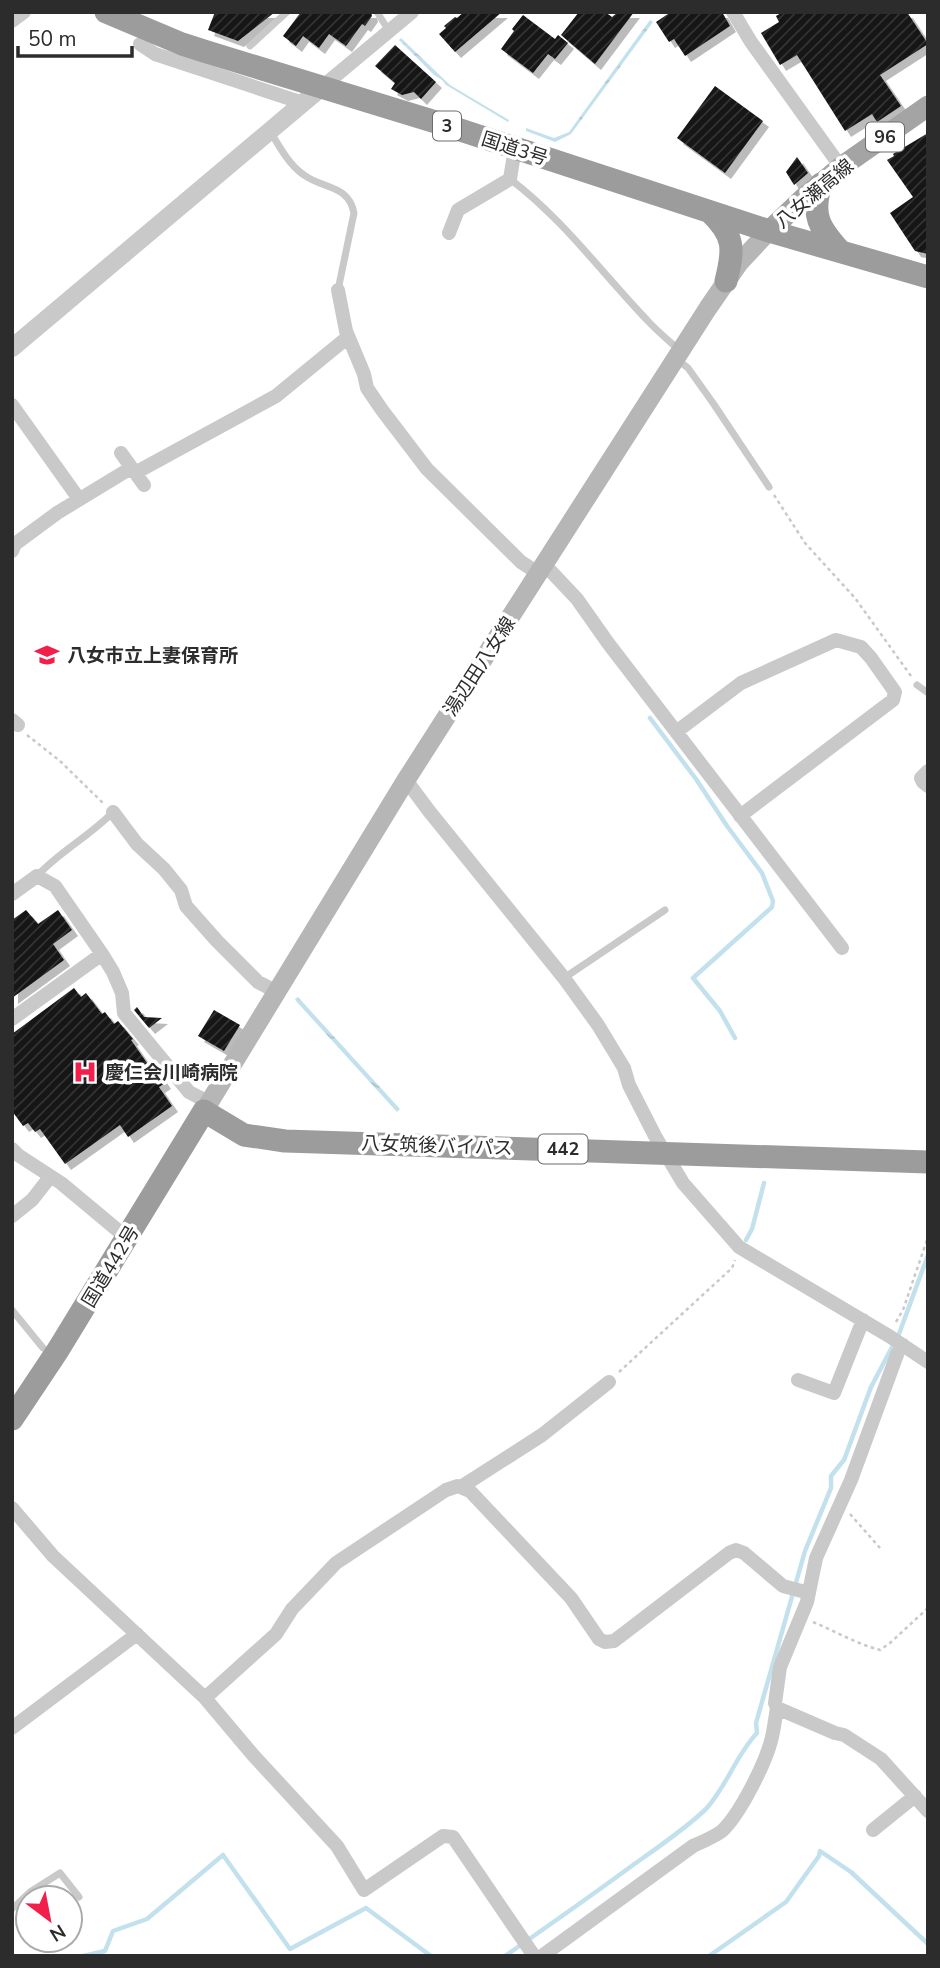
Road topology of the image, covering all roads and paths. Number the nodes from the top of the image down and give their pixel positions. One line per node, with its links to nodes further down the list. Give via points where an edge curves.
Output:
1 (24, 12): 7 (street)
2 (106, 12): 11 (highway, 国道3号 / 3, via 182,44)
3 (287, 12): 10 (lane)
4 (377, 12): 8 (lane)
5 (412, 12): 8 (street)
6 (733, 12): 16 (street)
7 (12, 21)
8 (389, 31): 11 (street)
9 (140, 44): 12 (street, via 155,54)
10 (250, 46)
11 (322, 87): 12 (street); 15 (highway, 国道3号 / 3)
12 (303, 103): 14 (street)
13 (928, 106): 16 (main road, 八女瀬高線 / 96)
14 (270, 131): 25 (lane, via 301,174 344,193 352,202 354,213); 27 (street)
15 (515, 148): 17 (street); 19 (highway, 国道3号 / 3)
16 (841, 167): 18 (main road, 八女瀬高線 / 96)
17 (510, 179): 21 (street, via 458,210); 28 (lane, via 560,225)
18 (821, 184): 20 (main road, 八女瀬高線 / 96); 22 (highway, via 818,220)
19 (710, 212): 20 (highway, 国道3号 / 3); 24 (highway, via 731,242)
20 (769, 231): 22 (highway, 国道3号 / 3); 24 (main road, 湯辺田八女線)
21 (449, 233)
22 (840, 251): 23 (highway, 国道3号 / 3)
23 (928, 277)
24 (726, 281): 28 (main road, 湯辺田八女線)
25 (338, 290): 26 (street)
26 (348, 337): 31 (street, via 276,396); 35 (street, via 367,388 427,469 521,562)
27 (12, 348)
28 (678, 355): 32 (lane); 35 (main road, 湯辺田八女線)
29 (12, 405): 33 (street)
30 (121, 453): 31 (street)
31 (137, 475): 33 (street)
32 (769, 487): 36 (path, via 805,543 855,598)
33 (79, 499): 34 (street, via 15,544)
34 (12, 551)
35 (541, 569): 39 (street, via 577,599); 41 (main road, 湯辺田八女線)
36 (917, 685): 37 (lane)
37 (928, 693)
38 (15, 722): 43 (path)
39 (676, 732): 44 (street); 44 (street, via 741,683 836,640 861,647 871,658 895,692 893,700)
40 (928, 771): 42 (street, via 921,778)
41 (406, 780): 50 (street); 51 (main road, 湯辺田八女線)
42 (928, 786)
43 (113, 812): 45 (lane); 51 (street, via 181,890 186,906 217,941 258,982)
44 (740, 816): 48 (street)
45 (37, 876): 46 (street); 49 (street, via 55,886)
46 (12, 894)
47 (665, 910): 50 (lane)
48 (842, 948)
49 (102, 954): 52 (street); 53 (street, via 121,993 124,1013 189,1092)
50 (564, 978): 55 (street, via 624,1068)
51 (277, 992): 53 (main road, 湯辺田八女線)
52 (12, 1019)
53 (207, 1107): 55 (highway, 八女筑後バイパス / 442, via 244,1135 285,1141); 60 (highway, 国道442号)
54 (12, 1150): 57 (street)
55 (664, 1153): 56 (highway, 八女筑後バイパス / 442); 61 (street, via 683,1183)
56 (928, 1162)
57 (50, 1177): 58 (street); 60 (street)
58 (12, 1216)
59 (928, 1237): 64 (path)
60 (127, 1238): 69 (highway, 国道442号, via 58,1350 21,1395)
61 (739, 1247): 63 (street); 68 (path, via 732,1268)
62 (12, 1310): 65 (lane)
63 (863, 1320): 64 (street); 67 (street, via 834,1393)
64 (896, 1341): 66 (street); 71 (street, via 898,1352)
65 (43, 1348)
66 (928, 1362)
67 (798, 1380)
68 (609, 1381): 70 (street, via 542,1435)
69 (12, 1419)
70 (461, 1487): 74 (street, via 470,1491 571,1598 605,1642 614,1641 736,1550 783,1586); 78 (street, via 446,1490 336,1563 292,1609 276,1634)
71 (841, 1503): 73 (path); 74 (street, via 816,1558)
72 (12, 1508): 77 (street, via 53,1556)
73 (880, 1548)
74 (809, 1593): 76 (street)
75 (928, 1608): 76 (path, via 880,1650)
76 (801, 1618): 79 (street, via 780,1667)
77 (137, 1634): 78 (street); 80 (street)
78 (205, 1698): 86 (street, via 337,1846 364,1890 443,1836 453,1837)
79 (777, 1708): 81 (street, via 844,1735 881,1759); 87 (street, via 763,1764 721,1832 693,1846)
80 (12, 1728)
81 (915, 1796): 82 (street); 83 (street)
82 (928, 1811)
83 (873, 1830)
84 (43, 1884): 85 (lane, via 60,1873)
85 (69, 1884)
86 (534, 1956)
87 (542, 1956)

